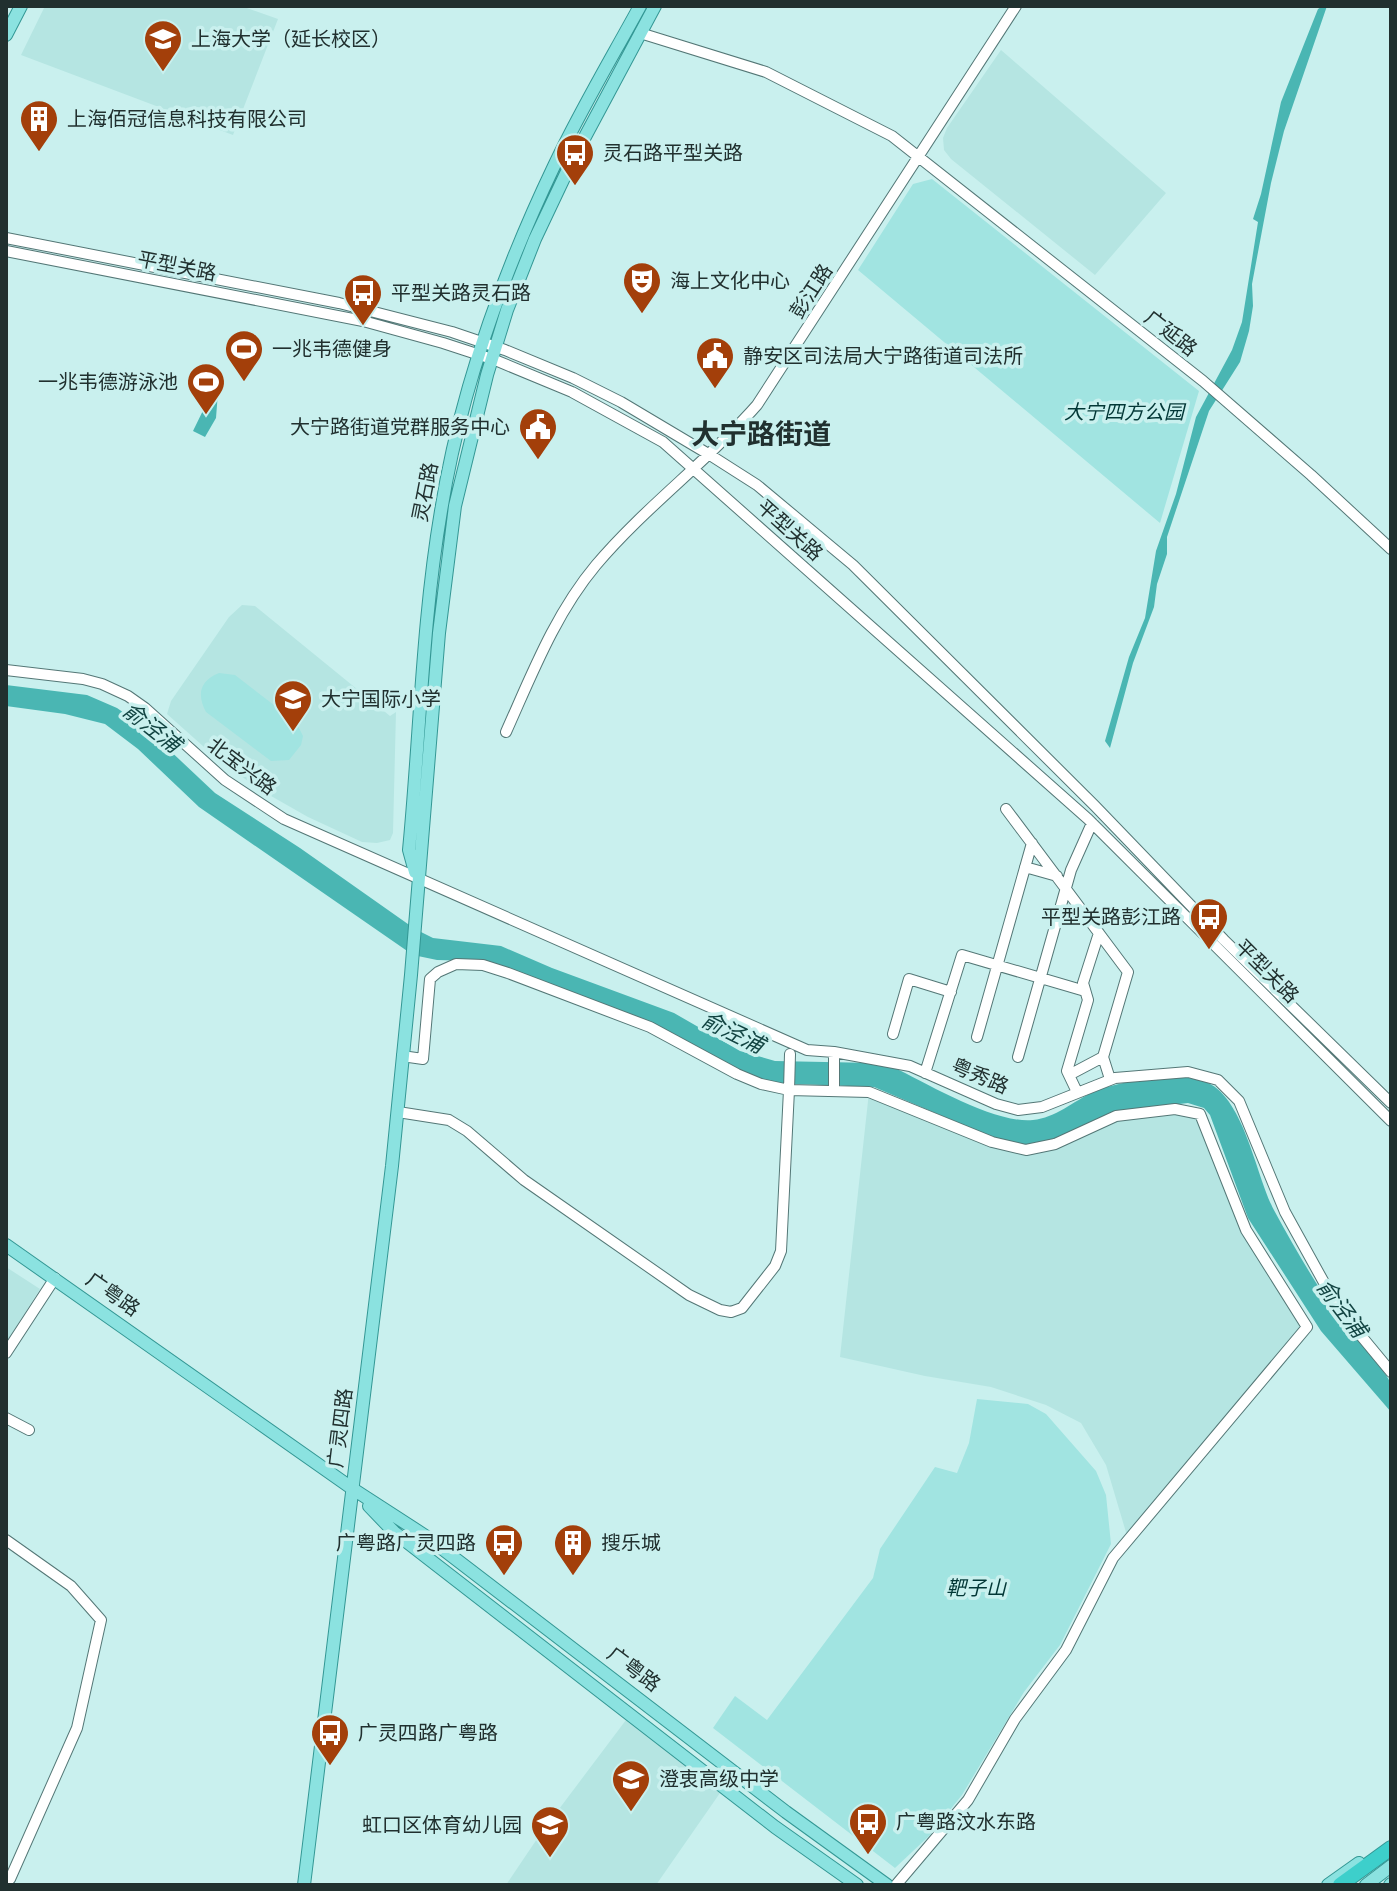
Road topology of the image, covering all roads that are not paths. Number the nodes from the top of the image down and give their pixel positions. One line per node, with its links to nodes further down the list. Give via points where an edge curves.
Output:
1 (21, 6): 6 (main road)
2 (640, 6): 10 (main road, 灵石路, via 520,241)
3 (655, 6): 5 (main road, 灵石路)
4 (1016, 6): 7 (street, 彭江路)
5 (640, 33): 7 (street, 广延路, via 766,72 892,136); 10 (main road, 灵石路, via 571,163)
6 (6, 35)
7 (919, 157): 11 (street, 彭江路, via 775,381); 13 (street, 广延路, via 1228,401)
8 (6, 238): 10 (street, 平型关路, via 388,314)
9 (6, 251): 10 (street, 平型关路, via 363,321)
10 (487, 351): 11 (street, 平型关路, via 573,378); 12 (street, 平型关路, via 621,418 663,442); 21 (main road, 灵石路, via 446,570)
11 (709, 454): 12 (street, 彭江路); 42 (street, 平型关路, via 757,485 853,565)
12 (693, 468): 15 (street, 彭江路, via 596,565 571,600); 17 (street, 平型关路)
13 (1391, 549)
14 (6, 670): 21 (street, 北宝兴路, via 83,679 128,696 216,773 264,807)
15 (506, 732)
16 (1006, 809): 18 (street)
17 (1092, 823): 22 (street); 44 (street, 平型关路)
18 (1032, 843): 19 (street); 20 (street)
19 (1025, 867): 20 (street); 24 (street)
20 (1057, 876): 22 (street)
21 (417, 879): 25 (main road, 灵石路); 31 (street, 粤秀路, via 807,1050)
22 (1066, 888): 23 (street); 26 (street)
23 (1099, 933): 27 (street); 35 (street, via 1128,972)
24 (999, 965): 26 (street); 28 (street, via 962,955); 30 (street)
25 (411, 975): 33 (main road, 广灵四路)
26 (1041, 977): 27 (street); 34 (street)
27 (1085, 991): 37 (street, via 1088,1000)
28 (951, 992): 29 (street, via 909,979); 36 (street)
29 (893, 1034)
30 (977, 1037)
31 (834, 1052): 36 (street, 粤秀路); 40 (street)
32 (790, 1054): 39 (street)
33 (402, 1056): 39 (street, via 423,1059 430,979 456,964 483,965 650,1027 761,1084); 43 (main road, 广灵四路)
34 (1018, 1057)
35 (1103, 1057): 37 (street); 38 (street)
36 (925, 1073): 41 (street, 粤秀路, via 1018,1110 1042,1107)
37 (1069, 1075): 41 (street)
38 (1110, 1079): 41 (street, 粤秀路); 48 (street, 粤秀路, via 1198,1072 1232,1093 1304,1250 1337,1305)
39 (789, 1088): 40 (street); 43 (street, via 781,1251 742,1308 731,1312 689,1295 524,1180 449,1120)
40 (834, 1091): 61 (street, via 879,1095 992,1142 1026,1150 1055,1144 1116,1116 1175,1109 1200,1114 1246,1230 1307,1327 1113,1558 1066,1650 1015,1719 968,1800)
41 (1077, 1092)
42 (1391, 1103)
43 (398, 1112): 51 (main road, 广灵四路)
44 (1391, 1121)
45 (6, 1245): 46 (main road, 广粤路)
46 (55, 1278): 47 (street); 51 (main road, 广粤路)
47 (6, 1353)
48 (1391, 1372)
49 (6, 1418): 50 (street)
50 (29, 1430)
51 (353, 1489): 58 (main road, 广灵四路); 59 (main road, 广粤路, via 394,1532); 60 (main road, 广粤路, via 427,1537)
52 (6, 1540): 57 (street, via 71,1586 101,1620 77,1728)
53 (1391, 1840): 62 (main road)
54 (1391, 1848): 63 (highway)
55 (1391, 1856): 64 (highway)
56 (1391, 1866): 65 (main road)
57 (10, 1879)
58 (304, 1885)
59 (857, 1885)
60 (887, 1885)
61 (896, 1885)
62 (1328, 1885)
63 (1340, 1885)
64 (1354, 1885)
65 (1366, 1885)

